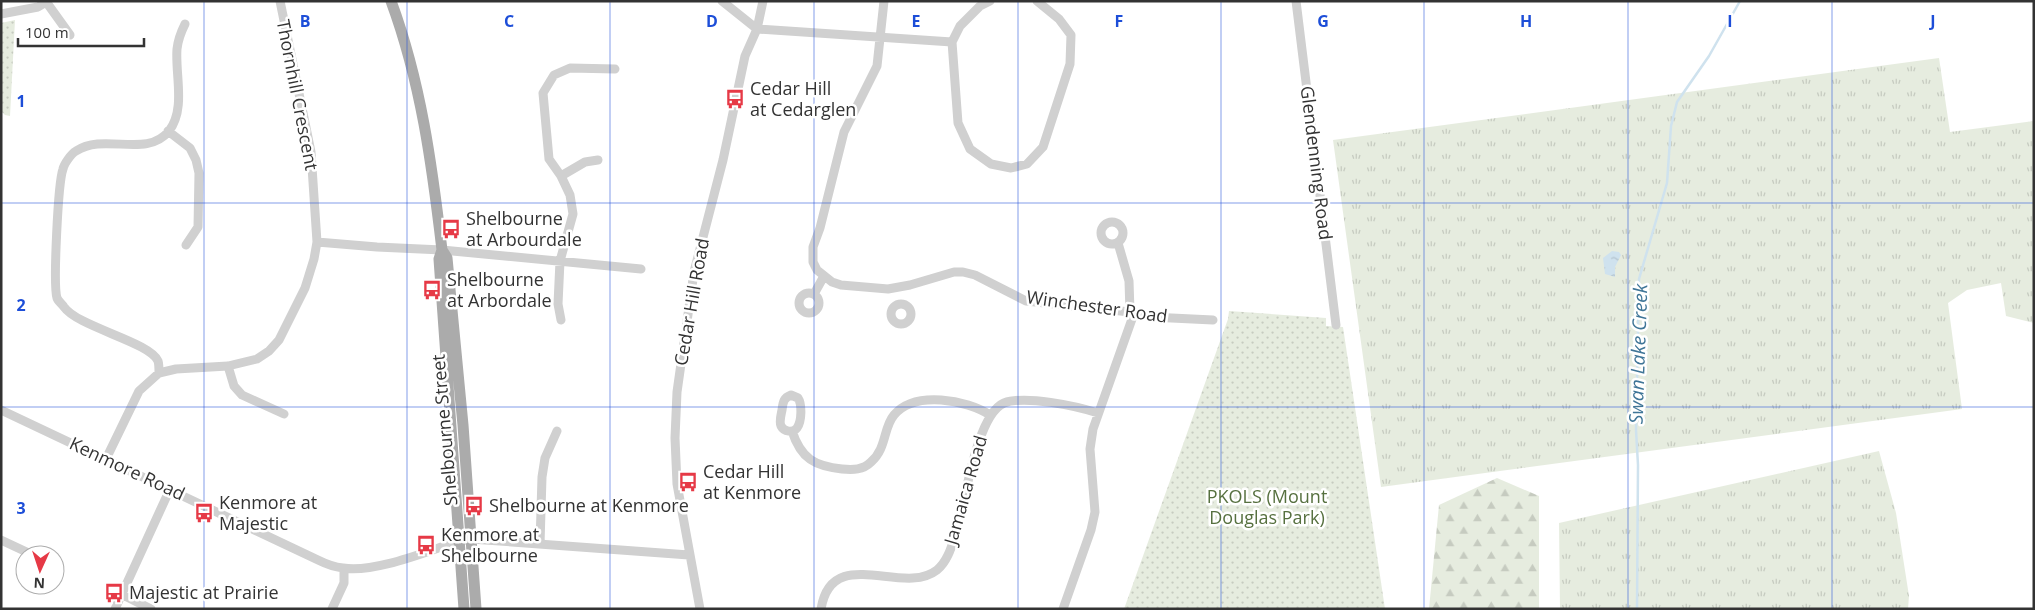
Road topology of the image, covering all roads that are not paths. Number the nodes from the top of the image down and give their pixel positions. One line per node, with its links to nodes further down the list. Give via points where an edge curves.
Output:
1 (280, 1): 20 (street, Thornhill Crescent, via 311,152)
2 (391, 1): 23 (main road, Shelbourne Street, via 420,96)
3 (722, 1): 12 (street)
4 (763, 1): 12 (street, Cedar Hill Road)
5 (884, 1): 14 (street)
6 (990, 1): 15 (street, via 980,6 960,26)
7 (1037, 1): 15 (street, via 1060,18 1071,35 1070,64 1043,147 1028,164 1011,168 992,164 970,149 958,123)
8 (1296, 1): 33 (street, Glendenning Road)
9 (47, 2): 10 (street); 13 (street)
10 (1, 14)
11 (185, 24): 17 (street, via 177,50 177,110)
12 (757, 29): 14 (street); 49 (street, Cedar Hill Road, via 745,56 694,272 679,374 675,438 677,484)
13 (70, 35)
14 (881, 37): 15 (street); 26 (street, via 877,66 844,132 813,247 813,262)
15 (952, 42)
16 (615, 70): 19 (street, via 570,68 554,75 543,93 549,159)
17 (168, 131): 22 (street, via 190,148 199,173 198,227); 35 (street, via 159,140 149,143 91,144 74,152 63,167 60,187 55,280 57,298 66,310 147,352 158,360)
18 (598, 160): 19 (street, via 585,162)
19 (561, 176): 24 (street, via 570,195 573,214)
20 (316, 242): 23 (street); 34 (street, Thornhill Crescent, via 305,288 279,340 256,359)
21 (1118, 243): 30 (street, via 1129,281)
22 (186, 245)
23 (442, 250): 24 (street); 44 (main road, Shelbourne Street, via 447,258); 46 (main road, Shelbourne Street, via 439,259)
24 (560, 261): 25 (street); 31 (street, via 558,304)
25 (641, 269)
26 (824, 276): 27 (street, Winchester Road, via 841,285); 28 (street)
27 (898, 287): 29 (street); 30 (street, Winchester Road, via 963,272 975,274 1026,301)
28 (814, 294)
29 (901, 304)
30 (1130, 312): 32 (street, Winchester Road, via 1151,317); 37 (street, via 1132,320)
31 (561, 320)
32 (1213, 320)
33 (1336, 325)
34 (228, 366): 35 (street, Thornhill Crescent); 38 (street, via 234,386 242,395)
35 (159, 373): 42 (street, via 139,391)
36 (1, 410): 42 (street, Kenmore Road)
37 (1098, 413): 39 (street, Jamaica Road, via 1072,405 1015,401 1004,403); 59 (street, via 1090,449 1095,512)
38 (284, 414)
39 (990, 416): 41 (street, via 964,404 935,400 913,402 893,416 877,457 869,464 851,470 818,465 801,451); 58 (street, Jamaica Road, via 981,433 950,550 937,570 917,577 854,574 842,577 824,595)
40 (557, 431): 47 (street, via 545,458 542,477)
41 (792, 431)
42 (106, 459): 43 (street, Kenmore Road)
43 (170, 489): 50 (street, Kenmore Road, via 318,560); 51 (street)
44 (471, 539): 46 (street, Kenmore Road); 47 (street, Kenmore Road); 56 (main road, Shelbourne Street)
45 (1, 540): 48 (street)
46 (459, 541): 50 (street, Kenmore Road, via 385,564); 55 (main road, Shelbourne Street)
47 (540, 544): 49 (street, Kenmore Road)
48 (15, 547)
49 (689, 556): 57 (street, Cedar Hill Road)
50 (344, 569): 54 (street, via 344,583)
51 (121, 594): 52 (street); 53 (street)
52 (115, 609)
53 (151, 609)
54 (332, 609)
55 (464, 609)
56 (476, 609)
57 (700, 609)
58 (820, 609)
59 (1063, 609)

